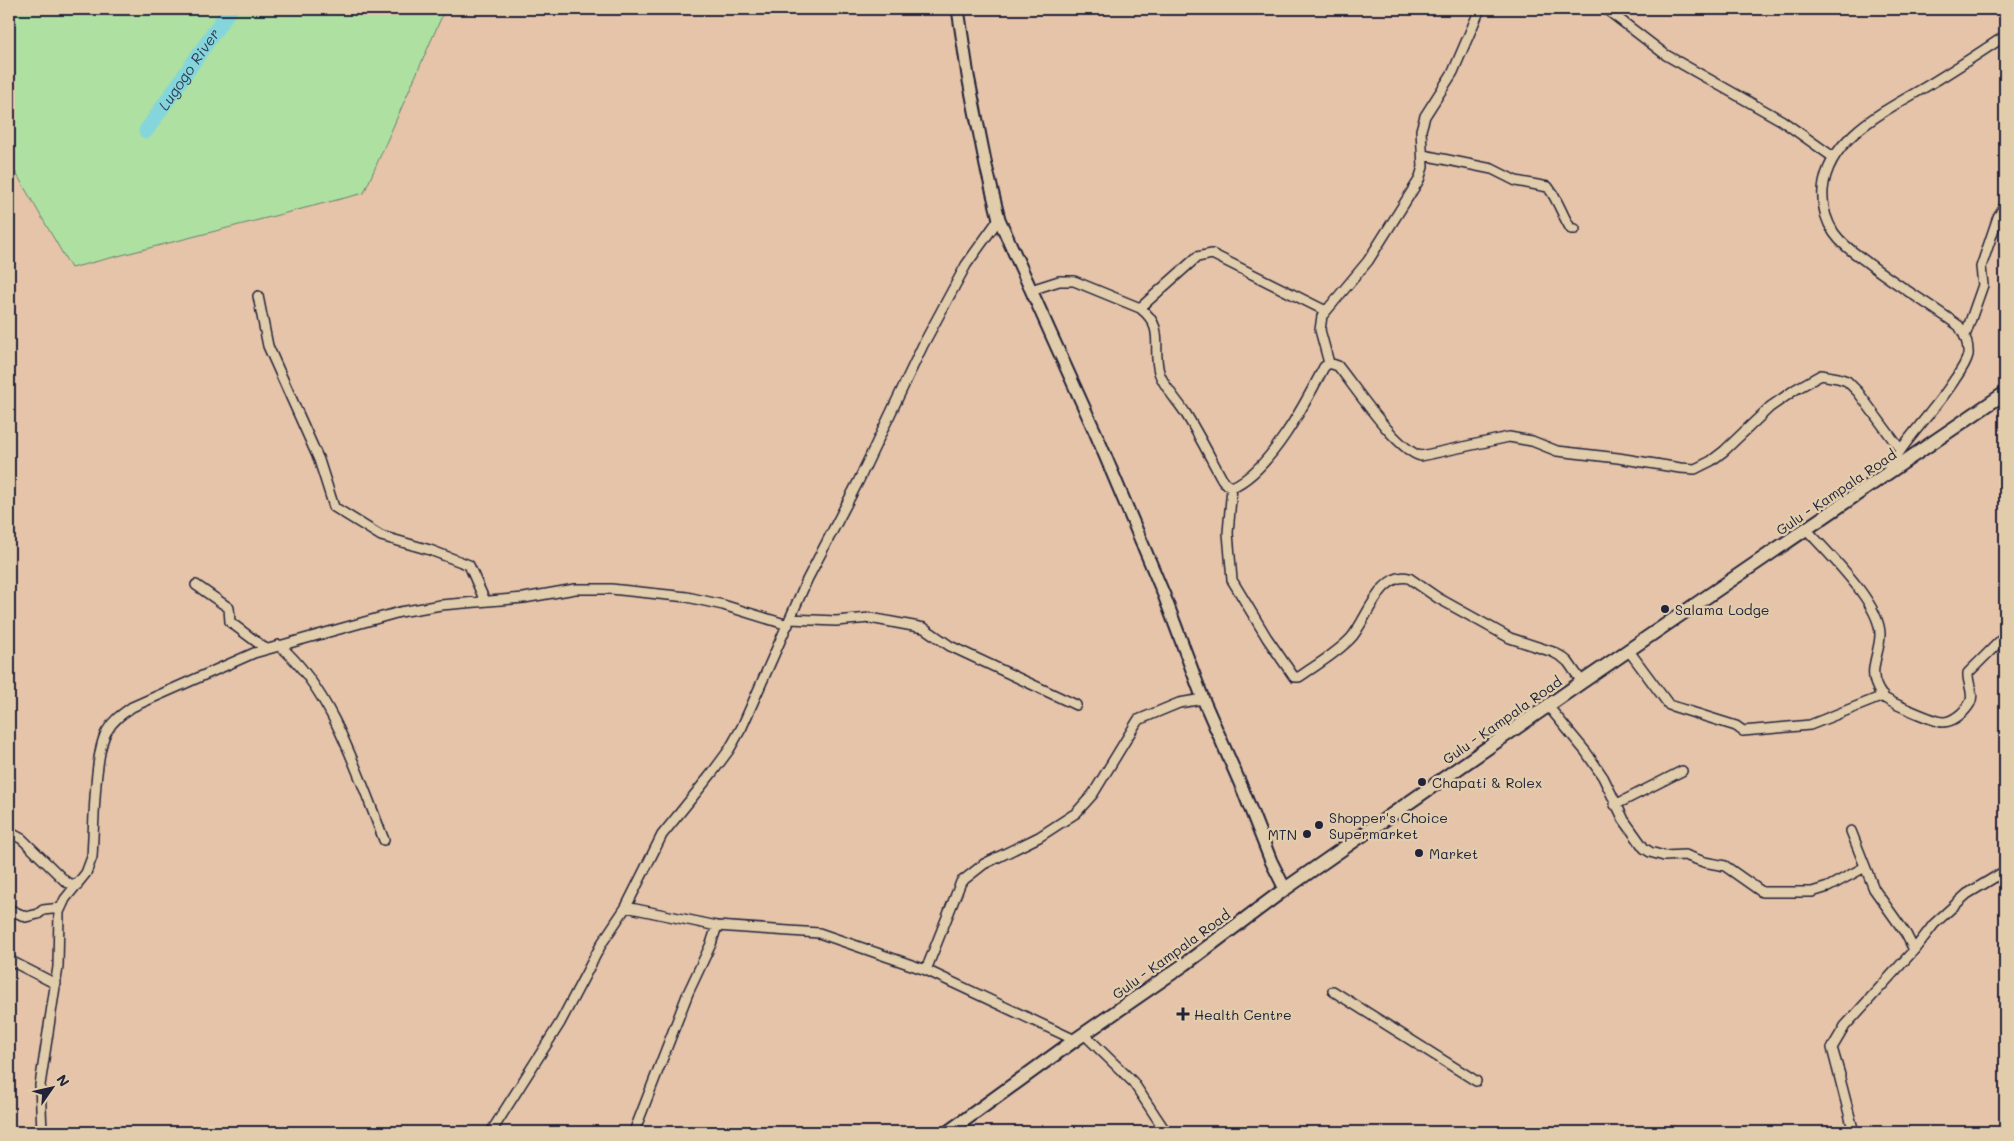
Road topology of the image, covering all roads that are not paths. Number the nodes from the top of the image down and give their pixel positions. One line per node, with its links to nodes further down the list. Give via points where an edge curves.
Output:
1 (958, 9): 8 (street, via 978,130)
2 (1480, 9): 5 (street, via 1453,72 1425,116 1421,130)
3 (1606, 9): 6 (street, via 1666,55 1781,120)
4 (2005, 36): 6 (street, via 1875,118 1844,142)
5 (1423, 155): 9 (street, via 1492,169 1516,181 1548,187 1570,229); 13 (street, via 1419,180 1403,208 1368,261)
6 (1833, 157): 14 (street, via 1824,180 1822,199 1834,232 1846,246 1959,326)
7 (2005, 205): 14 (street, via 1981,267 1983,285)
8 (1000, 219): 10 (street); 23 (street, via 966,265 922,345)
9 (1575, 228)
10 (1031, 290): 12 (street, via 1059,281 1074,281); 30 (street, via 1164,595)
11 (258, 296): 22 (street, via 268,346 319,460 334,507 381,536 469,565)
12 (1140, 308): 13 (street, via 1197,257 1212,254); 19 (street, via 1156,327 1161,376 1222,479)
13 (1326, 311): 15 (street, via 1320,321 1320,330)
14 (1966, 336): 17 (street, via 1968,356 1960,372)
15 (1329, 363): 17 (street, via 1338,366 1388,431 1414,455 1509,437 1532,441 1557,451 1695,469 1724,451 1770,407 1821,375 1847,381); 19 (street, via 1288,430 1248,478)
16 (2005, 394): 18 (main road, Gulu - Kampala Road)
17 (1900, 449): 18 (street)
18 (1884, 478): 20 (main road, Gulu - Kampala Road)
19 (1232, 486): 28 (street, via 1228,533 1232,580 1294,676 1299,677 1347,642 1357,632 1380,593 1404,577 1510,638 1562,657)
20 (1807, 530): 27 (main road, Gulu - Kampala Road); 29 (street, via 1852,580 1875,612 1880,636 1873,673)
21 (196, 585): 26 (street, via 229,608 230,622)
22 (485, 601): 23 (street, via 575,589 611,589 687,597); 25 (street, via 400,612)
23 (789, 622): 31 (street, via 870,618 924,628 950,646); 42 (street, via 729,750 662,835)
24 (2005, 636): 29 (street, via 1968,673 1972,698 1965,710 1953,720 1930,719)
25 (279, 645): 26 (street); 37 (street, via 296,659 322,699 344,742)
26 (266, 649): 40 (street, via 132,707 117,718 106,732 100,750 92,857)
27 (1629, 651): 28 (main road, Gulu - Kampala Road); 29 (street, via 1669,705 1743,731 1810,725)
28 (1582, 682): 32 (main road, Gulu - Kampala Road)
29 (1883, 696)
30 (1203, 699): 41 (street); 48 (street, via 1179,703 1138,720 1093,794 1076,813 1040,837 984,864 961,882)
31 (1076, 705)
32 (1548, 706): 34 (street, via 1586,752); 41 (main road, Gulu - Kampala Road)
33 (1682, 771): 34 (street)
34 (1616, 805): 38 (street, via 1644,848 1650,852 1664,856 1685,855 1726,866 1762,892 1812,892)
35 (1852, 831): 38 (street)
36 (9, 832): 40 (street, via 28,845 66,882)
37 (384, 840)
38 (1865, 867): 46 (street, via 1874,889)
39 (2005, 871): 46 (street, via 1950,908)
40 (76, 886): 43 (street)
41 (1285, 889): 51 (main road, Gulu - Kampala Road, via 1185,964)
42 (626, 907): 45 (street); 57 (street, via 602,943 560,1023)
43 (61, 908): 44 (street, via 43,910 26,917); 49 (street)
44 (9, 909)
45 (717, 926): 48 (street, via 819,933); 58 (street)
46 (1914, 950): 52 (street, via 1845,1026)
47 (9, 960): 49 (street)
48 (926, 970): 51 (street)
49 (56, 984): 56 (street, via 40,1085)
50 (1333, 991): 54 (street)
51 (1079, 1037): 59 (main road, Gulu - Kampala Road); 60 (street, via 1133,1082)
52 (1832, 1048): 53 (street); 55 (street)
53 (1840, 1075)
54 (1476, 1081)
55 (1854, 1129)
56 (42, 1132)
57 (491, 1132)
58 (634, 1132)
59 (948, 1132)
60 (1166, 1132)

